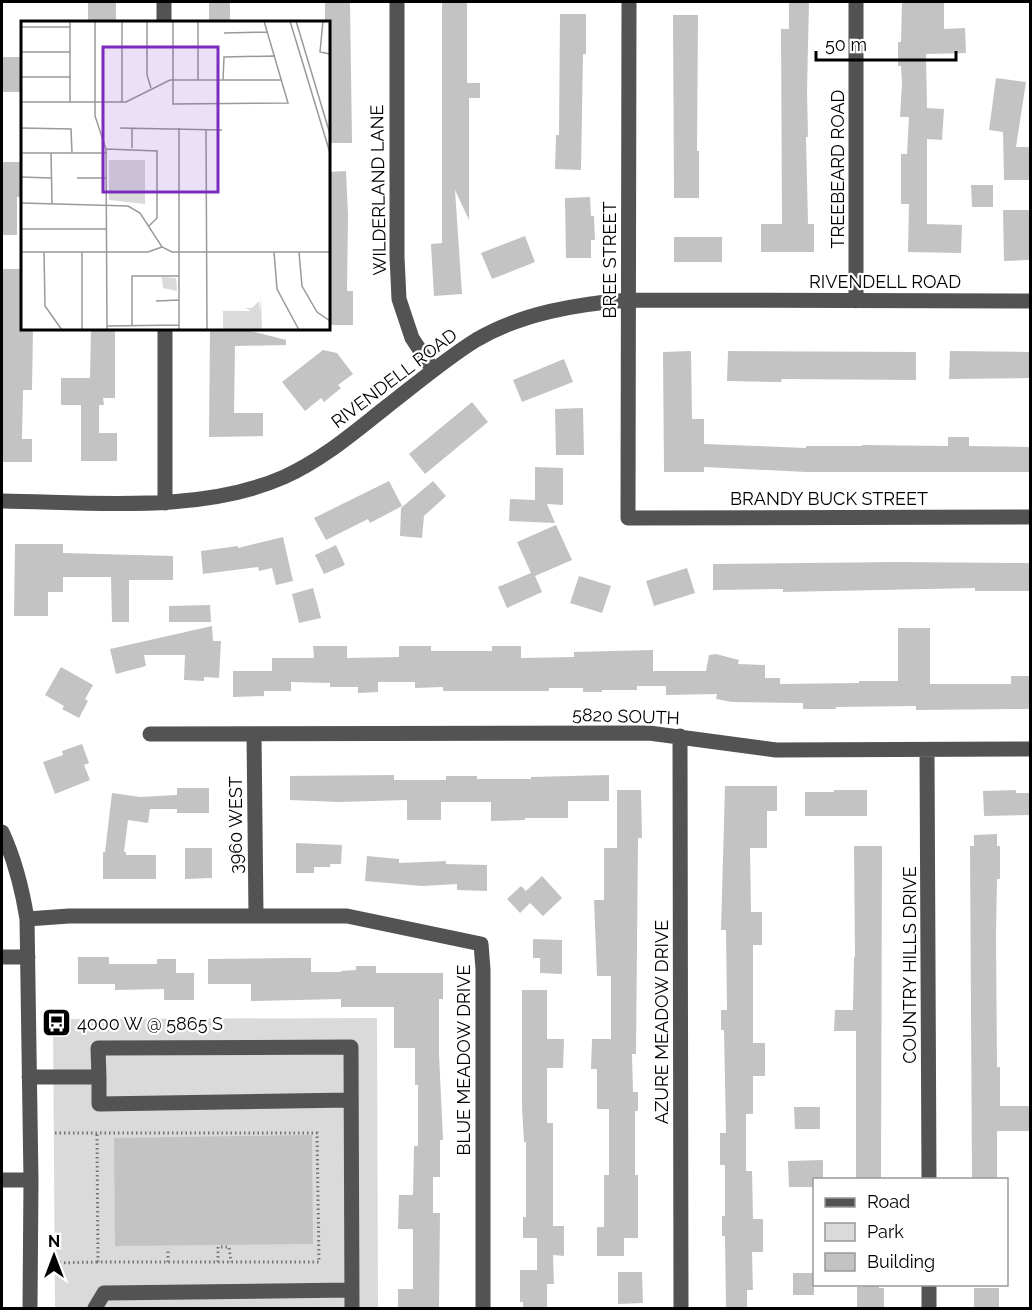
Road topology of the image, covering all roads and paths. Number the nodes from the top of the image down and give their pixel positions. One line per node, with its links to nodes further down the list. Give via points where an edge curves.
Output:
1 (164, 2): 5 (street)
2 (397, 2): 10 (street, WILDERLAND LANE, via 399,299 412,338)
3 (629, 2): 6 (street, BREE STREET)
4 (856, 2): 7 (street, TREEBEARD ROAD)
5 (164, 21)
6 (629, 300): 7 (street, RIVENDELL ROAD); 10 (street, RIVENDELL ROAD, via 568,307 528,318 477,340); 13 (street, BREE STREET)
7 (856, 301): 8 (street, RIVENDELL ROAD)
8 (1030, 301)
9 (165, 330): 12 (street)
10 (433, 370): 12 (street, RIVENDELL ROAD, via 323,457 284,477 205,499)
11 (2, 501): 12 (street, RIVENDELL ROAD)
12 (165, 503)
13 (628, 518): 14 (street, BRANDY BUCK STREET)
14 (1030, 518)
15 (150, 734): 16 (street, 5820 SOUTH)
16 (254, 734): 17 (street, 5820 SOUTH); 21 (street, 3960 WEST)
17 (680, 736): 19 (street, 5820 SOUTH, via 776,750); 45 (street, AZURE MEADOW DRIVE)
18 (1030, 749): 19 (street, 5820 SOUTH)
19 (927, 750): 30 (street, COUNTRY HILLS DRIVE)
20 (2, 832): 22 (street, via 22,888)
21 (256, 915): 22 (street, BLUE MEADOW DRIVE); 44 (street, BLUE MEADOW DRIVE, via 347,916 481,944)
22 (27, 919): 24 (street)
23 (2, 957): 24 (street)
24 (28, 957): 25 (street)
25 (29, 1077): 26 (street); 32 (street)
26 (99, 1077): 27 (street, via 99,1104); 27 (street, via 98,1048 351,1047)
27 (351, 1100): 40 (street)
28 (55, 1133): 29 (path)
29 (97, 1134): 34 (path); 37 (path, via 317,1133 319,1262)
30 (929, 1178)
31 (2, 1180): 32 (street)
32 (31, 1180): 41 (street)
33 (168, 1249): 35 (path)
34 (98, 1262): 35 (path); 38 (path)
35 (168, 1262): 36 (path)
36 (218, 1262): 37 (path); 37 (path, via 218,1247 229,1247)
37 (231, 1262)
38 (55, 1263)
39 (929, 1286): 46 (street)
40 (352, 1290): 42 (street, via 104,1293); 43 (street)
41 (30, 1308)
42 (95, 1308)
43 (352, 1308)
44 (483, 1308)
45 (681, 1308)
46 (929, 1308)

